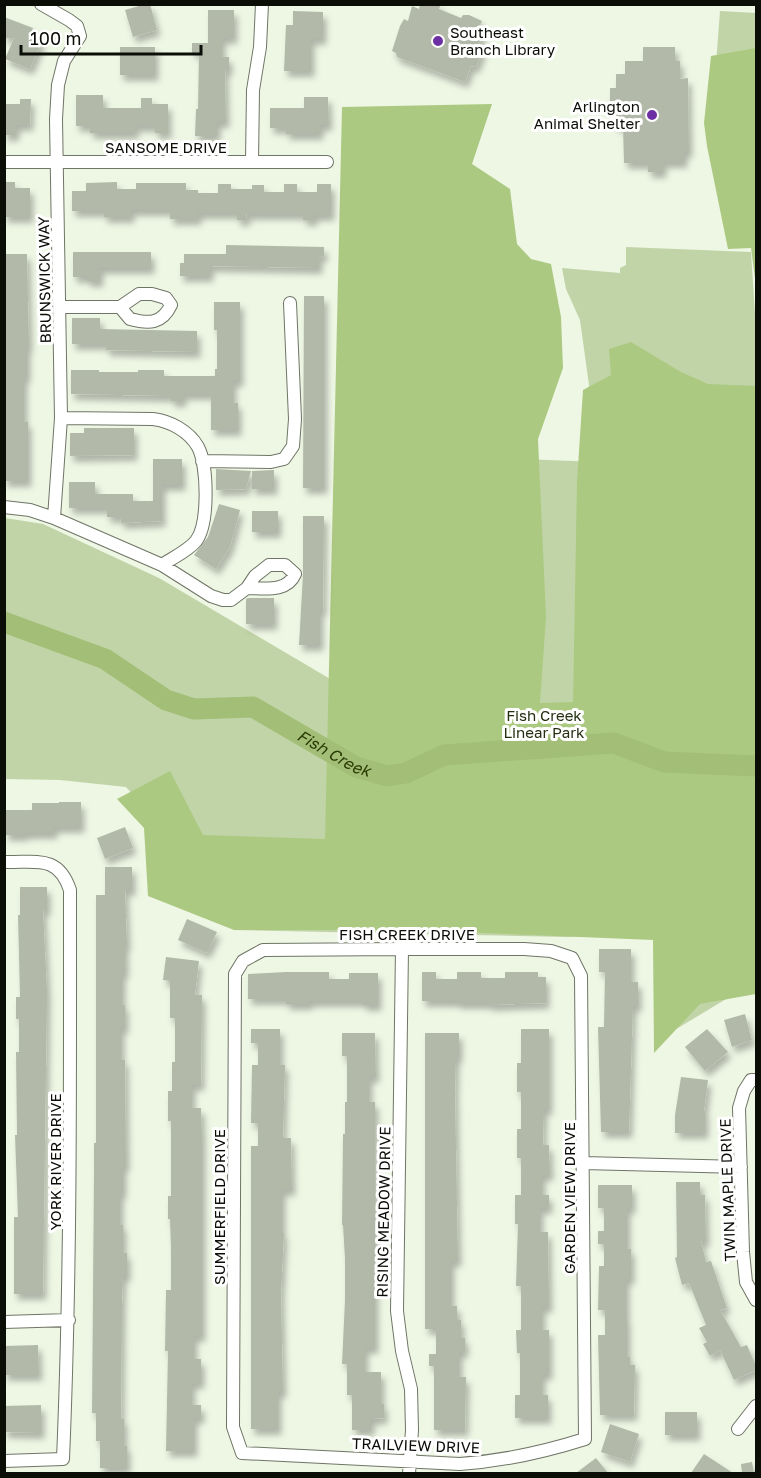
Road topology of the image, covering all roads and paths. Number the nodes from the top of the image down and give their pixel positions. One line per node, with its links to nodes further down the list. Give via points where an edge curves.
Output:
1 (41, 4): 6 (street, BRUNSWICK WAY, via 77,26 80,36 64,61 58,85)
2 (262, 4): 3 (street, via 253,90)
3 (252, 161): 5 (street, SANSOME DRIVE); 6 (street, SANSOME DRIVE)
4 (4, 162): 6 (street, SANSOME DRIVE)
5 (327, 162)
6 (57, 163): 9 (street, BRUNSWICK WAY)
7 (290, 303): 11 (street, via 293,447 284,459 271,462)
8 (120, 306): 9 (street)
9 (60, 307): 10 (street, BRUNSWICK WAY)
10 (61, 418): 11 (street, via 165,420 197,445); 13 (street, BRUNSWICK WAY)
11 (202, 461): 14 (street, via 206,512 203,524 196,541)
12 (4, 507): 13 (street)
13 (54, 518): 14 (street)
14 (162, 565): 15 (street, via 224,600 231,600)
15 (247, 588)
16 (4, 862): 24 (street, YORK RIVER DRIVE, via 49,863 58,868 70,890)
17 (402, 949): 18 (street, FISH CREEK DRIVE, via 524,949 552,951); 19 (street, FISH CREEK DRIVE, via 263,950); 31 (street, RISING MEADOW DRIVE, via 397,1311 411,1389)
18 (573, 958): 21 (street, GARDEN VIEW DRIVE, via 581,976)
19 (243, 961): 29 (street, SUMMERFIELD DRIVE, via 235,974 233,1416)
20 (754, 1080): 22 (street, TWIN MAPLE DRIVE, via 744,1091 739,1108)
21 (583, 1163): 22 (street); 28 (street, GARDEN VIEW DRIVE)
22 (741, 1167): 23 (street, TWIN MAPLE DRIVE, via 743,1252 747,1282)
23 (756, 1300)
24 (69, 1320): 25 (street); 30 (street, YORK RIVER DRIVE, via 63,1459)
25 (4, 1322)
26 (756, 1406): 27 (street)
27 (738, 1429)
28 (585, 1439): 31 (street, TRAILVIEW DRIVE, via 491,1462)
29 (242, 1454): 31 (street, TRAILVIEW DRIVE)
30 (4, 1461)
31 (409, 1467)

